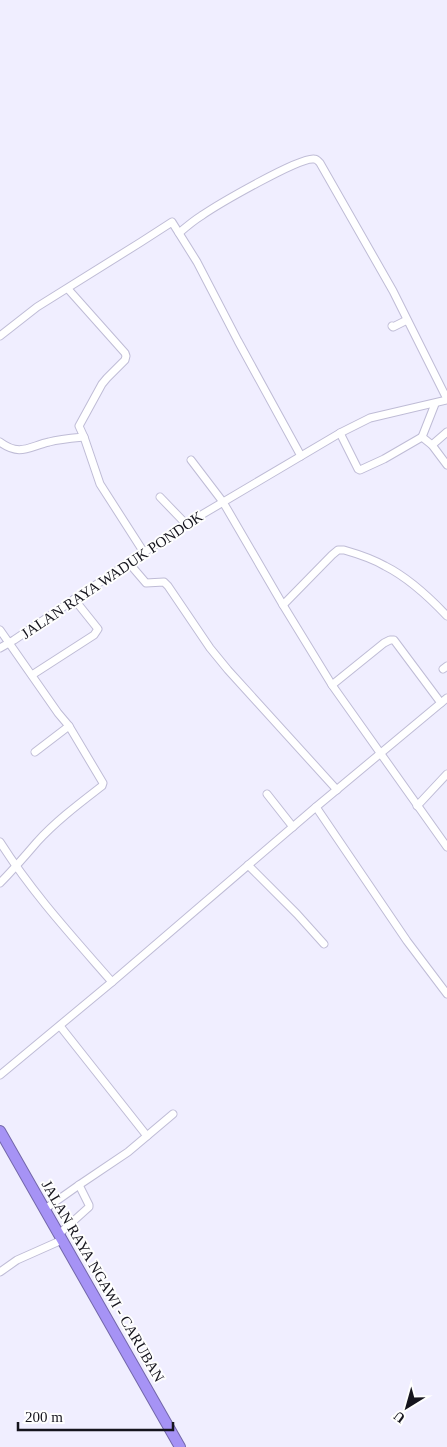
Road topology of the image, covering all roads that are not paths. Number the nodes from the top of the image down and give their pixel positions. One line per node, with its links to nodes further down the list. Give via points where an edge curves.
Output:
1 (179, 233): 2 (street, via 172,222); 3 (street, via 199,217 294,164 317,160 394,291); 14 (street)
2 (68, 289): 5 (street, via 37,307); 10 (street, via 126,356 106,378 79,426)
3 (407, 320): 4 (street); 6 (street)
4 (392, 326)
5 (0, 336)
6 (447, 400): 7 (street, JALAN RAYA WADUK PONDOK)
7 (435, 404): 9 (street, JALAN RAYA WADUK PONDOK, via 370,418); 11 (street)
8 (447, 432): 13 (street)
9 (340, 433): 11 (street, via 360,470); 14 (street, JALAN RAYA WADUK PONDOK)
10 (84, 437): 12 (street, via 48,442 24,450); 20 (street, via 100,484)
11 (422, 437): 13 (street)
12 (0, 442)
13 (432, 445): 16 (street)
14 (301, 456): 18 (street, JALAN RAYA WADUK PONDOK)
15 (191, 460): 18 (street)
16 (447, 465)
17 (160, 497): 19 (street)
18 (223, 502): 19 (street, JALAN RAYA WADUK PONDOK); 23 (street)
19 (186, 524): 20 (street, JALAN RAYA WADUK PONDOK)
20 (143, 551): 21 (street, JALAN RAYA WADUK PONDOK)
21 (128, 562): 22 (street, JALAN RAYA WADUK PONDOK); 35 (street, via 146,583 164,582 168,586 228,670)
22 (74, 599): 26 (street, JALAN RAYA WADUK PONDOK); 28 (street, via 98,629 94,635)
23 (283, 605): 24 (street, via 332,555 344,550 395,572); 29 (street)
24 (446, 614)
25 (0, 630): 26 (street)
26 (9, 643): 27 (street, JALAN RAYA WADUK PONDOK); 28 (street)
27 (0, 648)
28 (32, 675): 31 (street)
29 (332, 685): 30 (street, via 384,643 394,640); 33 (street)
30 (444, 701): 33 (street)
31 (69, 726): 32 (street); 43 (street, via 102,779 102,786 38,841)
32 (35, 752)
33 (380, 753): 35 (street); 37 (street)
34 (447, 774): 37 (street)
35 (337, 790): 38 (street)
36 (267, 794): 39 (street)
37 (417, 806): 41 (street)
38 (316, 807): 39 (street); 47 (street)
39 (293, 827): 42 (street)
40 (0, 842): 43 (street)
41 (447, 847)
42 (248, 865): 45 (street); 46 (street)
43 (16, 867): 44 (street); 46 (street, via 51,914)
44 (0, 883)
45 (324, 944)
46 (112, 982): 48 (street)
47 (447, 994)
48 (60, 1026): 49 (street); 52 (street)
49 (0, 1075)
50 (174, 1114): 52 (street)
51 (0, 1131): 54 (highway, JALAN RAYA NGAWI - CARUBAN)
52 (147, 1136): 53 (street)
53 (78, 1184): 54 (street); 55 (street, via 89,1205)
54 (45, 1209): 55 (highway, JALAN RAYA NGAWI - CARUBAN)
55 (63, 1240): 56 (street, via 17,1260); 57 (highway, JALAN RAYA NGAWI - CARUBAN)
56 (0, 1272)
57 (180, 1447)

